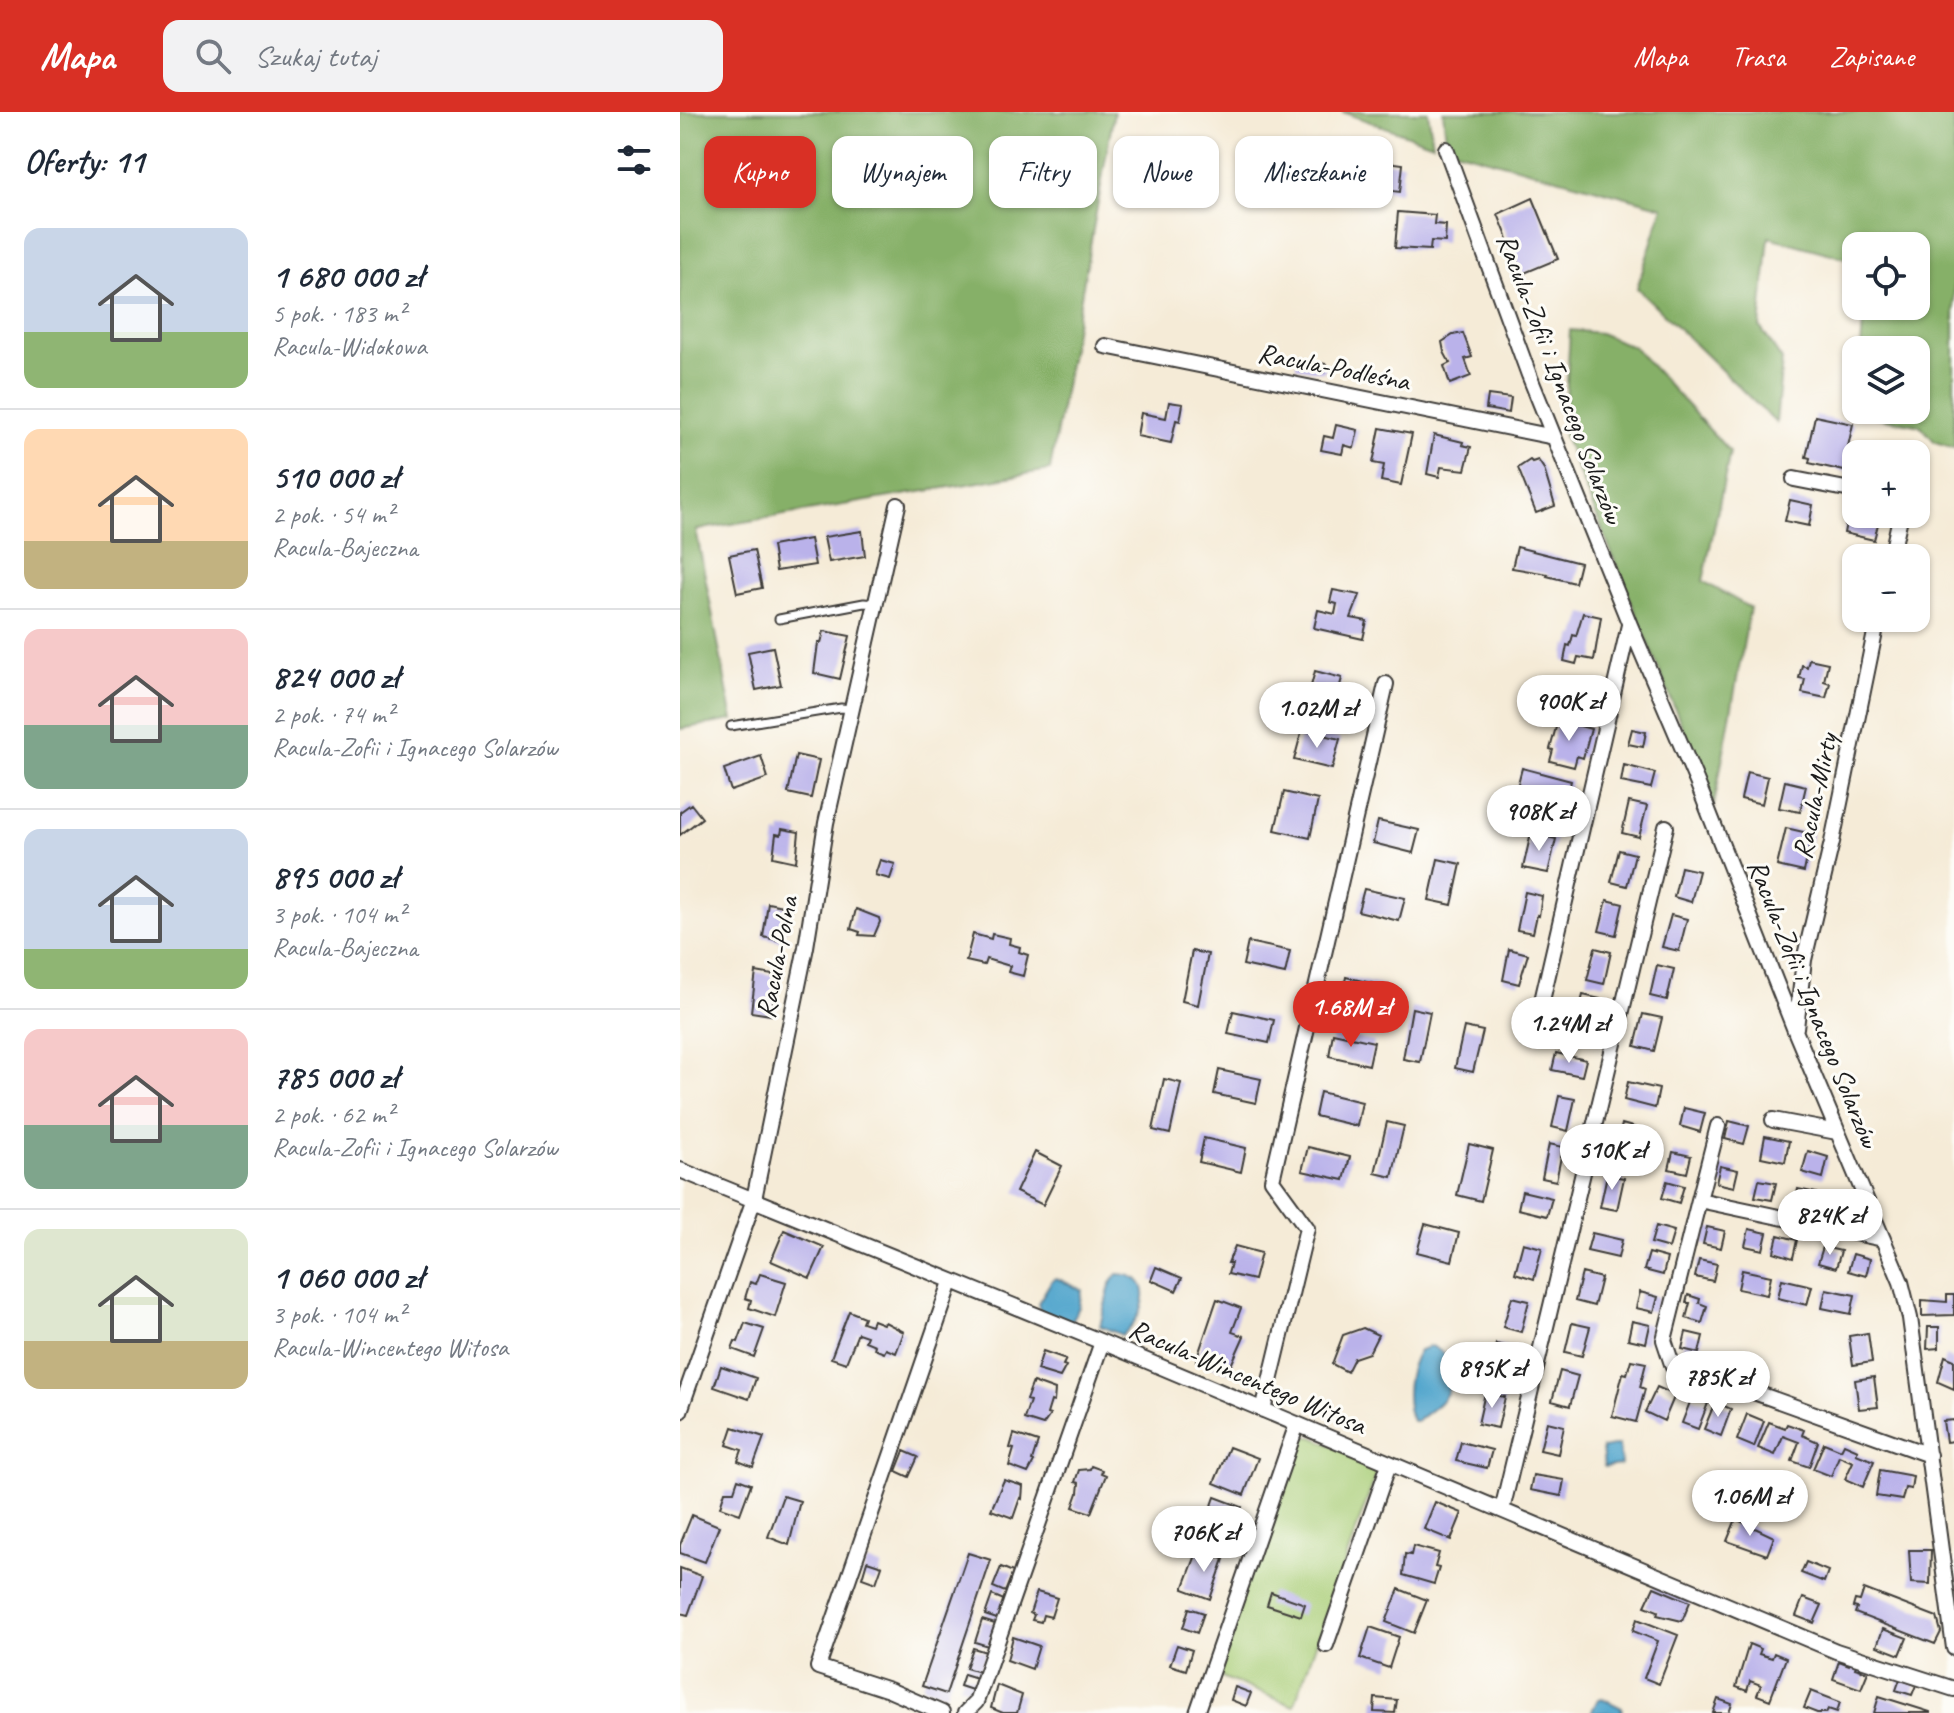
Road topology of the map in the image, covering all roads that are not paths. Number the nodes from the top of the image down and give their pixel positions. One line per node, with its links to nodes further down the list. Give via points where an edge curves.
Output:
1 (1446, 149): 3 (street, Racula-Zofii i Ignacego Solarzów)
2 (1105, 346): 3 (street, Racula-Podleśna)
3 (1554, 437): 9 (street, Racula-Zofii i Ignacego Solarzów)
4 (1794, 479): 5 (street)
5 (1842, 488)
6 (898, 505): 7 (street, Racula-Polna)
7 (875, 604): 8 (lane); 12 (street, Racula-Polna)
8 (779, 619)
9 (1630, 625): 15 (street); 16 (street, Racula-Zofii i Ignacego Solarzów)
10 (1875, 632): 16 (street, Racula-Mirty, via 1804,960)
11 (1386, 684): 26 (street, via 1272,1180 1307,1228)
12 (851, 709): 13 (lane); 21 (street, Racula-Polna)
13 (731, 726)
14 (1666, 827): 31 (street)
15 (1538, 1018)
16 (1796, 1033): 19 (street, Racula-Zofii i Ignacego Solarzów)
17 (1773, 1120): 19 (street)
18 (1718, 1126): 22 (street)
19 (1837, 1132): 23 (street, Racula-Zofii i Ignacego Solarzów)
20 (680, 1170): 21 (street, Racula-Wincentego Witosa)
21 (754, 1199): 24 (street, Racula-Wincentego Witosa); 27 (street, Racula-Polna)
22 (1699, 1200): 23 (street); 29 (street, via 1664,1340 1673,1367)
23 (1883, 1239): 29 (street, Racula-Zofii i Ignacego Solarzów, via 1910,1318)
24 (951, 1282): 25 (street, Racula-Wincentego Witosa); 35 (street, via 818,1667)
25 (1102, 1342): 26 (street, Racula-Wincentego Witosa); 36 (street, Racula-Wincentego Witosa, via 976,1702)
26 (1263, 1410): 28 (street, Racula-Wincentego Witosa)
27 (680, 1411)
28 (1297, 1424): 30 (street, Racula-Wincentego Witosa); 37 (street)
29 (1929, 1455): 33 (street, Racula-Zofii i Ignacego Solarzów)
30 (1389, 1464): 31 (street, Racula-Wincentego Witosa); 32 (street)
31 (1502, 1510): 34 (street, Racula-Wincentego Witosa, via 1836,1651)
32 (1326, 1645)
33 (1954, 1648)
34 (1954, 1689)
35 (942, 1713)
36 (965, 1713)
37 (1197, 1713)

